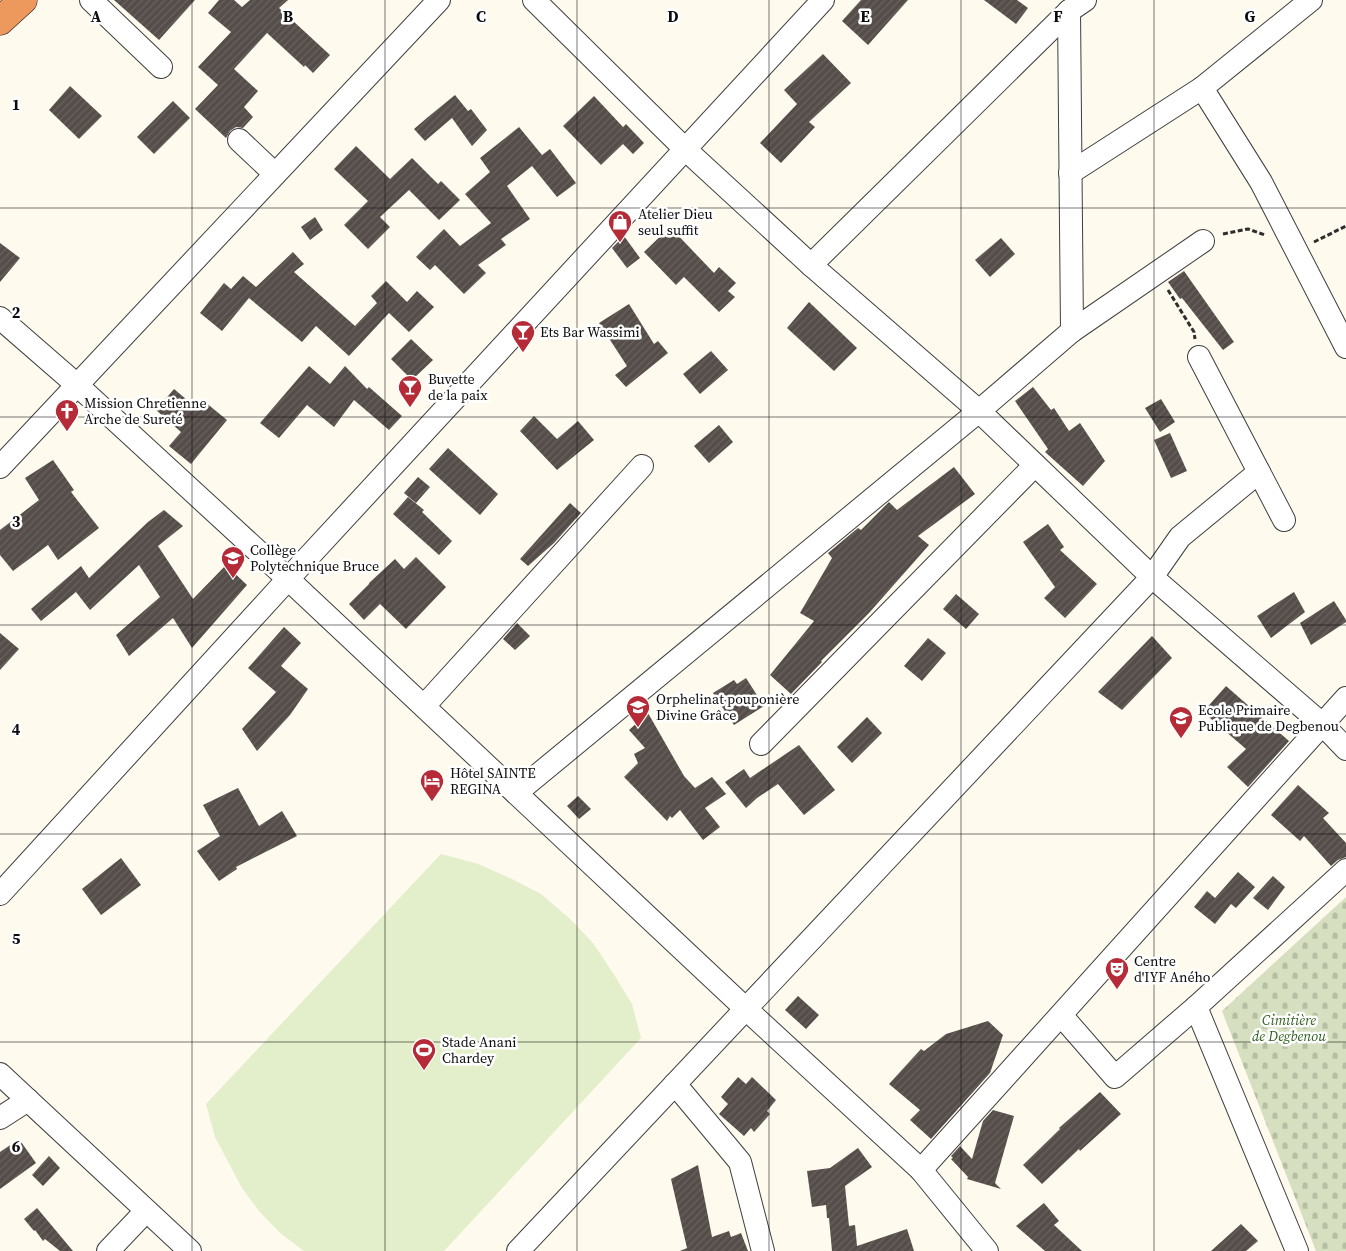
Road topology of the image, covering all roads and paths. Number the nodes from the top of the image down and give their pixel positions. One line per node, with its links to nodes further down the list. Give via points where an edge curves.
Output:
1 (91, 0): 7 (street)
2 (440, 0): 12 (street)
3 (534, 0): 10 (street)
4 (823, 0): 10 (street)
5 (1311, 0): 8 (street)
6 (1077, 5): 11 (street); 16 (street)
7 (161, 67)
8 (1202, 88): 11 (street); 15 (street, via 1261,182)
9 (239, 140): 12 (street)
10 (686, 150): 16 (street); 30 (street)
11 (1070, 173): 19 (street)
12 (275, 174): 22 (street)
13 (1346, 226): 15 (path)
14 (1203, 241): 15 (path, via 1225,232 1248,229); 17 (street)
15 (1296, 247): 20 (street)
16 (811, 265): 23 (street)
17 (1156, 273): 19 (street); 21 (path, via 1194,332)
18 (0, 318): 22 (street)
19 (1072, 331): 23 (street)
20 (1346, 347)
21 (1199, 357): 27 (street)
22 (77, 385): 26 (street); 30 (street)
23 (979, 411): 24 (street); 36 (street)
24 (1035, 465): 29 (street); 34 (street)
25 (642, 466): 32 (street)
26 (0, 467)
27 (1259, 472): 28 (street); 29 (street, via 1180,537)
28 (1284, 520)
29 (1152, 577): 33 (street); 40 (street)
30 (288, 579): 32 (street); 38 (street)
31 (1346, 698): 33 (street)
32 (424, 706): 36 (street)
33 (1322, 724): 35 (street); 41 (street)
34 (761, 744)
35 (1346, 749)
36 (516, 793): 40 (street)
37 (1346, 870): 39 (street)
38 (0, 894)
39 (1196, 1007): 41 (street, via 1116,1077); 53 (street)
40 (746, 1009): 43 (street); 46 (street)
41 (1061, 1014): 46 (street)
42 (0, 1074): 44 (street)
43 (676, 1084): 50 (street); 51 (street, via 740,1162)
44 (28, 1100): 45 (street); 47 (street)
45 (0, 1118)
46 (921, 1170): 52 (street)
47 (146, 1211): 48 (street); 49 (street)
48 (108, 1251)
49 (190, 1251)
50 (518, 1251)
51 (763, 1251)
52 (987, 1251)
53 (1297, 1251)

